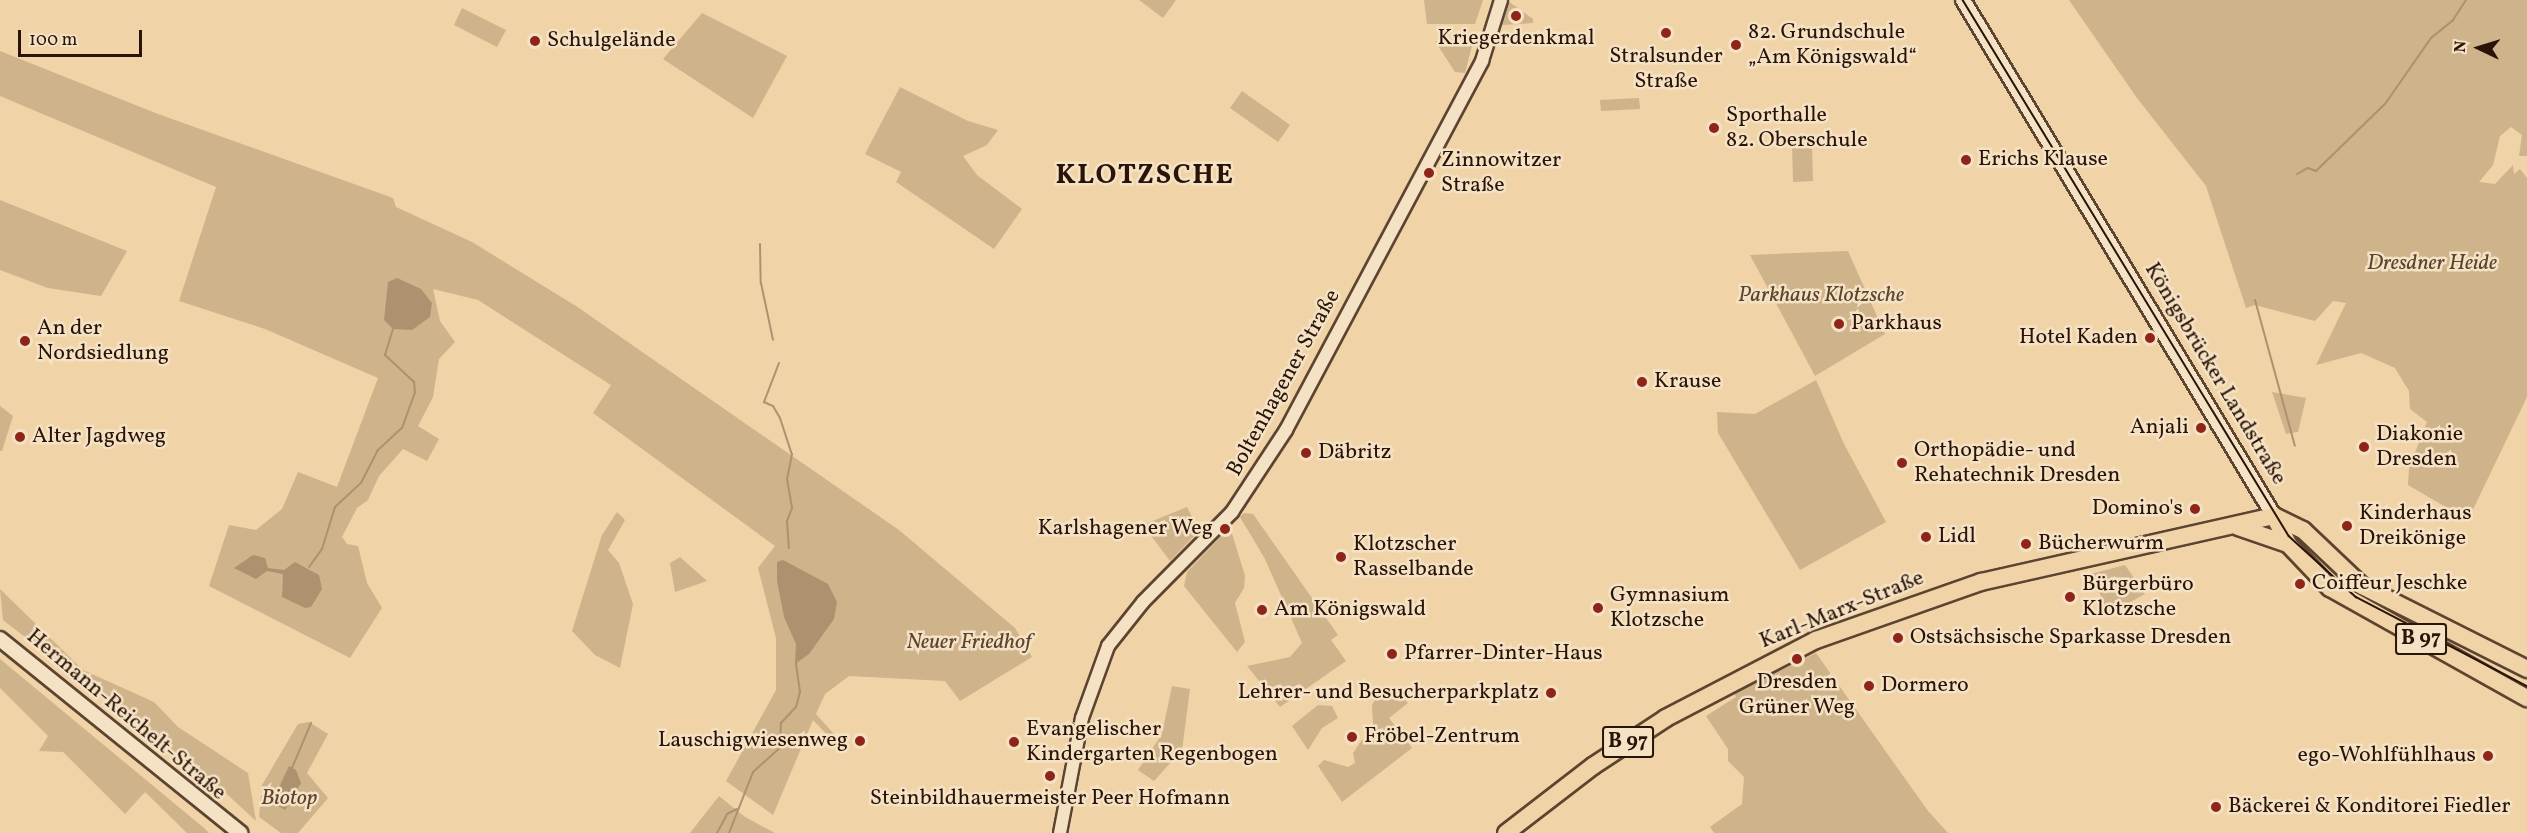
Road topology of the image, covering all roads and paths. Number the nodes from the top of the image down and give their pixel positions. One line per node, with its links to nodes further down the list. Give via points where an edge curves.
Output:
1 (1501, 0): 11 (street, Boltenhagener Straße, via 1482,61 1286,430 1232,512 1143,602 1108,646 1082,718)
2 (1963, 0): 3 (main road, Königsbrücker Landstraße)
3 (2274, 516): 4 (main road, Karl-Marx-Straße / B 97); 5 (main road, B 97); 7 (main road, Königsbrücker Landstraße / B 97, via 2303,530 2362,586)
4 (2237, 527): 5 (main road); 12 (main road, Karl-Marx-Straße / B 97, via 2010,574 1907,605 1816,640 1666,718 1593,766)
5 (2288, 544): 8 (main road, B 97, via 2330,588)
6 (0, 639): 9 (main road, Hermann-Reichelt-Straße)
7 (2527, 669)
8 (2527, 698)
9 (227, 829): 10 (main road, Hermann-Reichelt-Straße)
10 (240, 833)
11 (1060, 833)
12 (1506, 833)

